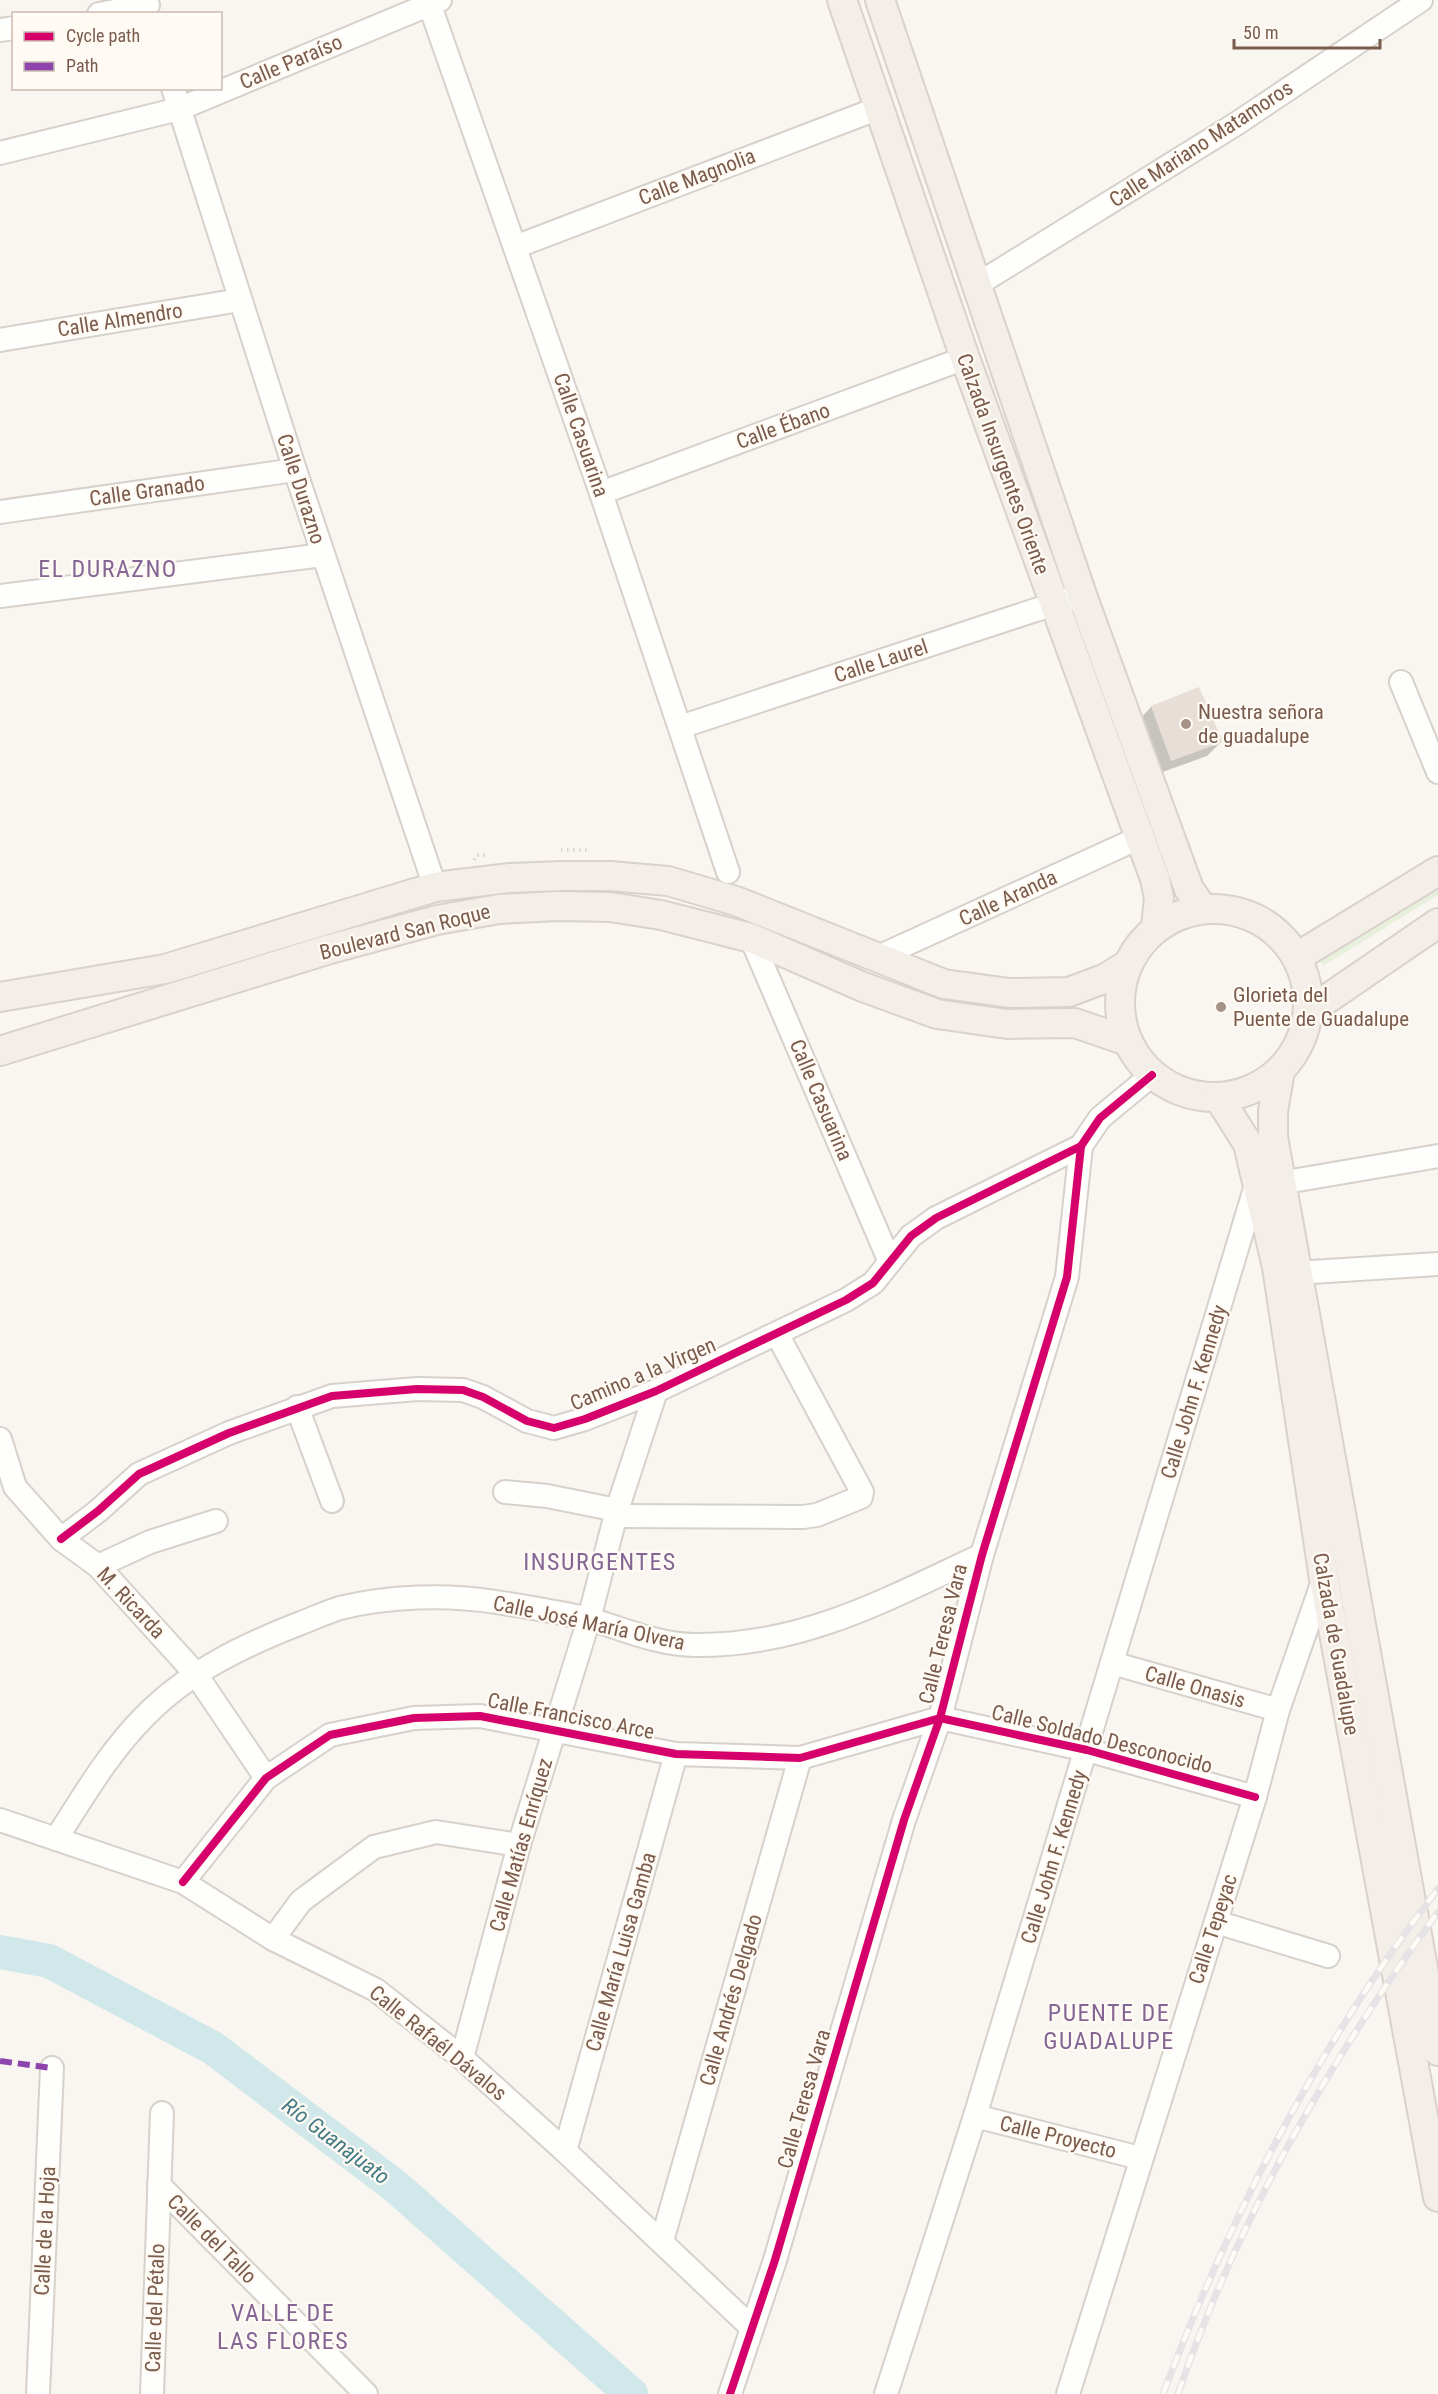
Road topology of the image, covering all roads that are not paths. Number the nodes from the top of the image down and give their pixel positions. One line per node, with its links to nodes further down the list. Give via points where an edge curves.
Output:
1 (842, 0): 10 (main road, Calzada Insurgentes Oriente)
2 (880, 0): 13 (main road, Calzada Insurgentes Oriente)
3 (1420, 0): 13 (street, Calle Mariano Matamoros, via 1236,124)
4 (433, 1): 7 (street, Calle Paraíso); 12 (street, Calle Casuarina)
5 (148, 6): 6 (street)
6 (111, 12)
7 (222, 81)
8 (200, 90): 9 (street, Calle Paraíso)
9 (176, 99): 11 (street, Calle Paraíso); 14 (street, Calle Durazno)
10 (879, 108): 12 (street, Calle Magnolia); 16 (main road, Calzada Insurgentes Oriente)
11 (0, 153)
12 (515, 247): 18 (street, Calle Casuarina)
13 (978, 284): 21 (main road, Calzada Insurgentes Oriente)
14 (240, 300): 15 (street, Calle Almendro); 17 (street, Calle Durazno)
15 (0, 340)
16 (965, 358): 18 (street, Calle Ébano); 23 (main road, Calzada Insurgentes Oriente)
17 (295, 470): 19 (street, Calle Granado); 20 (street, Calle Durazno)
18 (601, 493): 25 (street, Calle Casuarina)
19 (0, 512)
20 (323, 555): 22 (street); 30 (street, Calle Durazno)
21 (1082, 595): 23 (street, Calle Laurel); 31 (main road, Calzada Insurgentes Oriente, via 1189,889)
22 (0, 596)
23 (1054, 604): 25 (street, Calle Laurel); 27 (main road, Calzada Insurgentes Oriente)
24 (1401, 682): 26 (street)
25 (680, 727): 29 (street, Calle Casuarina)
26 (1438, 772)
27 (1141, 837): 33 (main road, Calzada Insurgentes Oriente, via 1159,898); 36 (street, Calle Aranda)
28 (1438, 871): 35 (main road)
29 (729, 872)
30 (435, 887): 36 (main road, Boulevard San Roque, via 561,876 668,881 736,901); 38 (main road, Boulevard San Roque, via 165,969)
31 (1203, 909): 33 (main road, via 1178,915); 35 (main road, via 1230,909 1257,918 1279,935)
32 (1438, 923): 39 (main road)
33 (1156, 927): 37 (main road)
34 (751, 938): 40 (main road, Boulevard San Roque, via 937,1014 1007,1024 1075,1023); 41 (main road, Boulevard San Roque, via 661,915 610,907 499,909 437,920 330,949); 48 (street, Calle Casuarina)
35 (1296, 957): 39 (main road, via 1306,984)
36 (876, 958): 37 (main road, Boulevard San Roque, via 944,984 1009,993 1069,992)
37 (1127, 965): 40 (main road, via 1120,990 1120,1016)
38 (0, 997)
39 (1308, 1012): 42 (main road, via 1299,1044)
40 (1127, 1041): 43 (main road)
41 (0, 1051)
42 (1280, 1071): 44 (main road, via 1252,1090); 47 (main road, Calzada de Guadalupe, via 1272,1111)
43 (1152, 1074): 44 (main road, via 1172,1088 1195,1096); 45 (street, Calle Teresa Vara, via 1100,1118)
44 (1219, 1098): 47 (main road, Calzada de Guadalupe)
45 (1081, 1146): 48 (street, Camino a la Virgen, via 936,1218 911,1236); 62 (street, Calle Teresa Vara, via 1067,1277)
46 (1438, 1156): 47 (street)
47 (1269, 1182): 50 (main road, Calzada de Guadalupe); 64 (main road, Calzada de Guadalupe, via 1276,1267); 66 (street, Calle John F. Kennedy)
48 (890, 1262): 51 (street, Camino a la Virgen, via 873,1282 855,1294)
49 (1438, 1263): 50 (street)
50 (1296, 1274): 60 (main road, Calzada de Guadalupe)
51 (777, 1334): 52 (street, Camino a la Virgen); 58 (street, via 862,1492 861,1497 803,1517)
52 (656, 1391): 53 (street, Camino a la Virgen, via 554,1428 527,1421 463,1389 368,1392 332,1396); 58 (street, Calle Matías Enríquez)
53 (297, 1407): 57 (street); 61 (street, Camino a la Virgen, via 139,1474)
54 (0, 1439): 55 (street)
55 (8, 1491): 61 (street, M. Ricarda)
56 (506, 1492): 58 (street, via 547,1496)
57 (332, 1501)
58 (617, 1513): 65 (street, Calle Matías Enríquez)
59 (216, 1521): 63 (street, via 150,1542)
60 (1343, 1535): 64 (street, Calle Tepeyac); 83 (main road, Calzada de Guadalupe)
61 (61, 1539): 63 (street, M. Ricarda)
62 (982, 1555): 65 (street, Calle José María Olvera, via 831,1624 783,1636 693,1645 661,1641); 69 (street, Calle Teresa Vara)
63 (98, 1566): 67 (street, M. Ricarda)
64 (1324, 1579): 68 (street, Calle Tepeyac); 88 (main road, Calzada de Guadalupe)
65 (589, 1619): 67 (street, Calle José María Olvera, via 493,1602 437,1597 386,1601 339,1608 266,1637); 70 (street, Calle Matías Enríquez)
66 (1112, 1663): 68 (street, Calle Onasis); 71 (street, Calle John F. Kennedy)
67 (195, 1673): 74 (street, M. Ricarda); 77 (street, Calle José María Olvera, via 145,1716 88,1788)
68 (1278, 1710): 75 (street, Calle Tepeyac)
69 (940, 1718): 71 (street, Calle Soldado Desconocido); 73 (street, Calle Francisco Arce); 94 (street, Calle Teresa Vara, via 904,1820)
70 (554, 1730): 72 (street, Calle Francisco Arce); 74 (street, Calle Francisco Arce, via 480,1716 414,1718 330,1735); 78 (street, Calle Matías Enríquez)
71 (1087, 1750): 75 (street, Calle Soldado Desconocido); 87 (street, Calle John F. Kennedy)
72 (676, 1754): 73 (street, Calle Francisco Arce); 89 (street, Calle María Luisa Gamba)
73 (800, 1758): 93 (street, Calle Andrés Delgado)
74 (266, 1778): 79 (street, Calle Francisco Arce)
75 (1255, 1797): 80 (street, Calle Tepeyac)
76 (0, 1820): 77 (street, Calle Rafaél Dávalos)
77 (56, 1839): 79 (street, Calle Rafaél Dávalos)
78 (519, 1845): 81 (street, via 436,1832 374,1847 301,1900); 84 (street, Calle Matías Enríquez)
79 (183, 1882): 81 (street, Calle Rafaél Dávalos)
80 (1216, 1922): 82 (street); 90 (street, Calle Tepeyac)
81 (273, 1939): 84 (street, Calle Rafaél Dávalos, via 376,1990)
82 (1328, 1956)
83 (1437, 2043)
84 (462, 2058): 89 (street, Calle Rafaél Dávalos)
85 (52, 2068): 95 (street, Calle de la Hoja)
86 (162, 2113): 91 (street, Calle del Pétalo)
87 (975, 2116): 90 (street, Calle Proyecto); 99 (street, Calle John F. Kennedy)
88 (1431, 2122): 92 (main road, Calzada de Guadalupe)
89 (566, 2151): 93 (street, Calle Rafaél Dávalos)
90 (1140, 2158): 100 (street, Calle Tepeyac)
91 (159, 2185): 96 (street, Calle del Pétalo); 97 (street, Calle del Tallo)
92 (1438, 2197)
93 (662, 2241): 94 (street, Calle Rafaél Dávalos)
94 (752, 2328): 98 (street, Calle Teresa Vara)
95 (38, 2394)
96 (152, 2394)
97 (366, 2394)
98 (730, 2394)
99 (885, 2394)
100 (1068, 2394)

